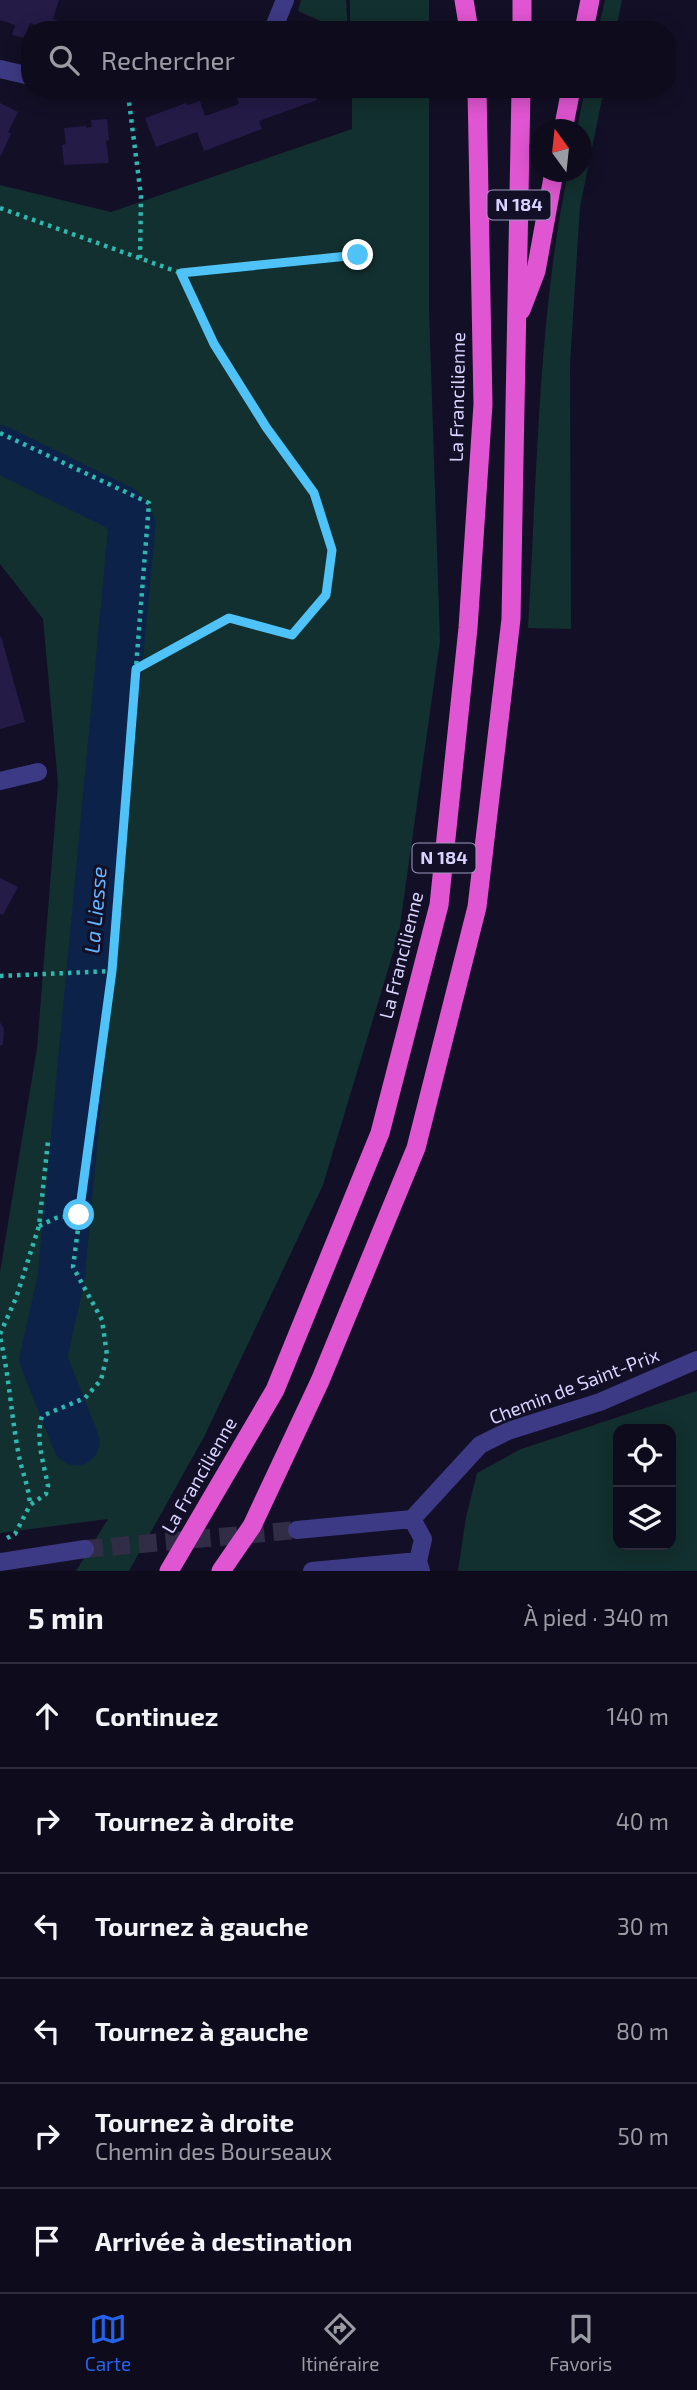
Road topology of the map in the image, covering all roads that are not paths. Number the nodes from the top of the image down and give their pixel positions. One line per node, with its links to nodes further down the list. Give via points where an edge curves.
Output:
1 (285, 0): 6 (street)
2 (464, 0): 7 (highway)
3 (478, 0): 8 (highway)
4 (522, 0): 9 (highway)
5 (590, 0): 10 (highway)
6 (276, 21)
7 (468, 21)
8 (477, 21)
9 (522, 21)
10 (586, 21)
11 (0, 69): 12 (street)
12 (21, 74)
13 (477, 98): 27 (highway, La Francilienne / N 184, via 483,404 468,628 439,905 380,1133 275,1390)
14 (521, 98): 18 (highway, N 184)
15 (569, 98): 16 (highway)
16 (565, 119)
17 (552, 182): 18 (highway, via 536,271)
18 (516, 321): 28 (highway, N 184, via 511,619 477,907 416,1148 320,1381 252,1526)
19 (38, 772): 20 (street)
20 (0, 781)
21 (697, 1360): 22 (street, Chemin de Saint-Prix, via 600,1402 508,1431 480,1445)
22 (412, 1519): 23 (street); 26 (street, via 423,1539)
23 (297, 1530)
24 (85, 1549): 25 (street)
25 (0, 1562)
26 (419, 1566): 29 (street)
27 (169, 1571)
28 (221, 1571)
29 (312, 1571)

